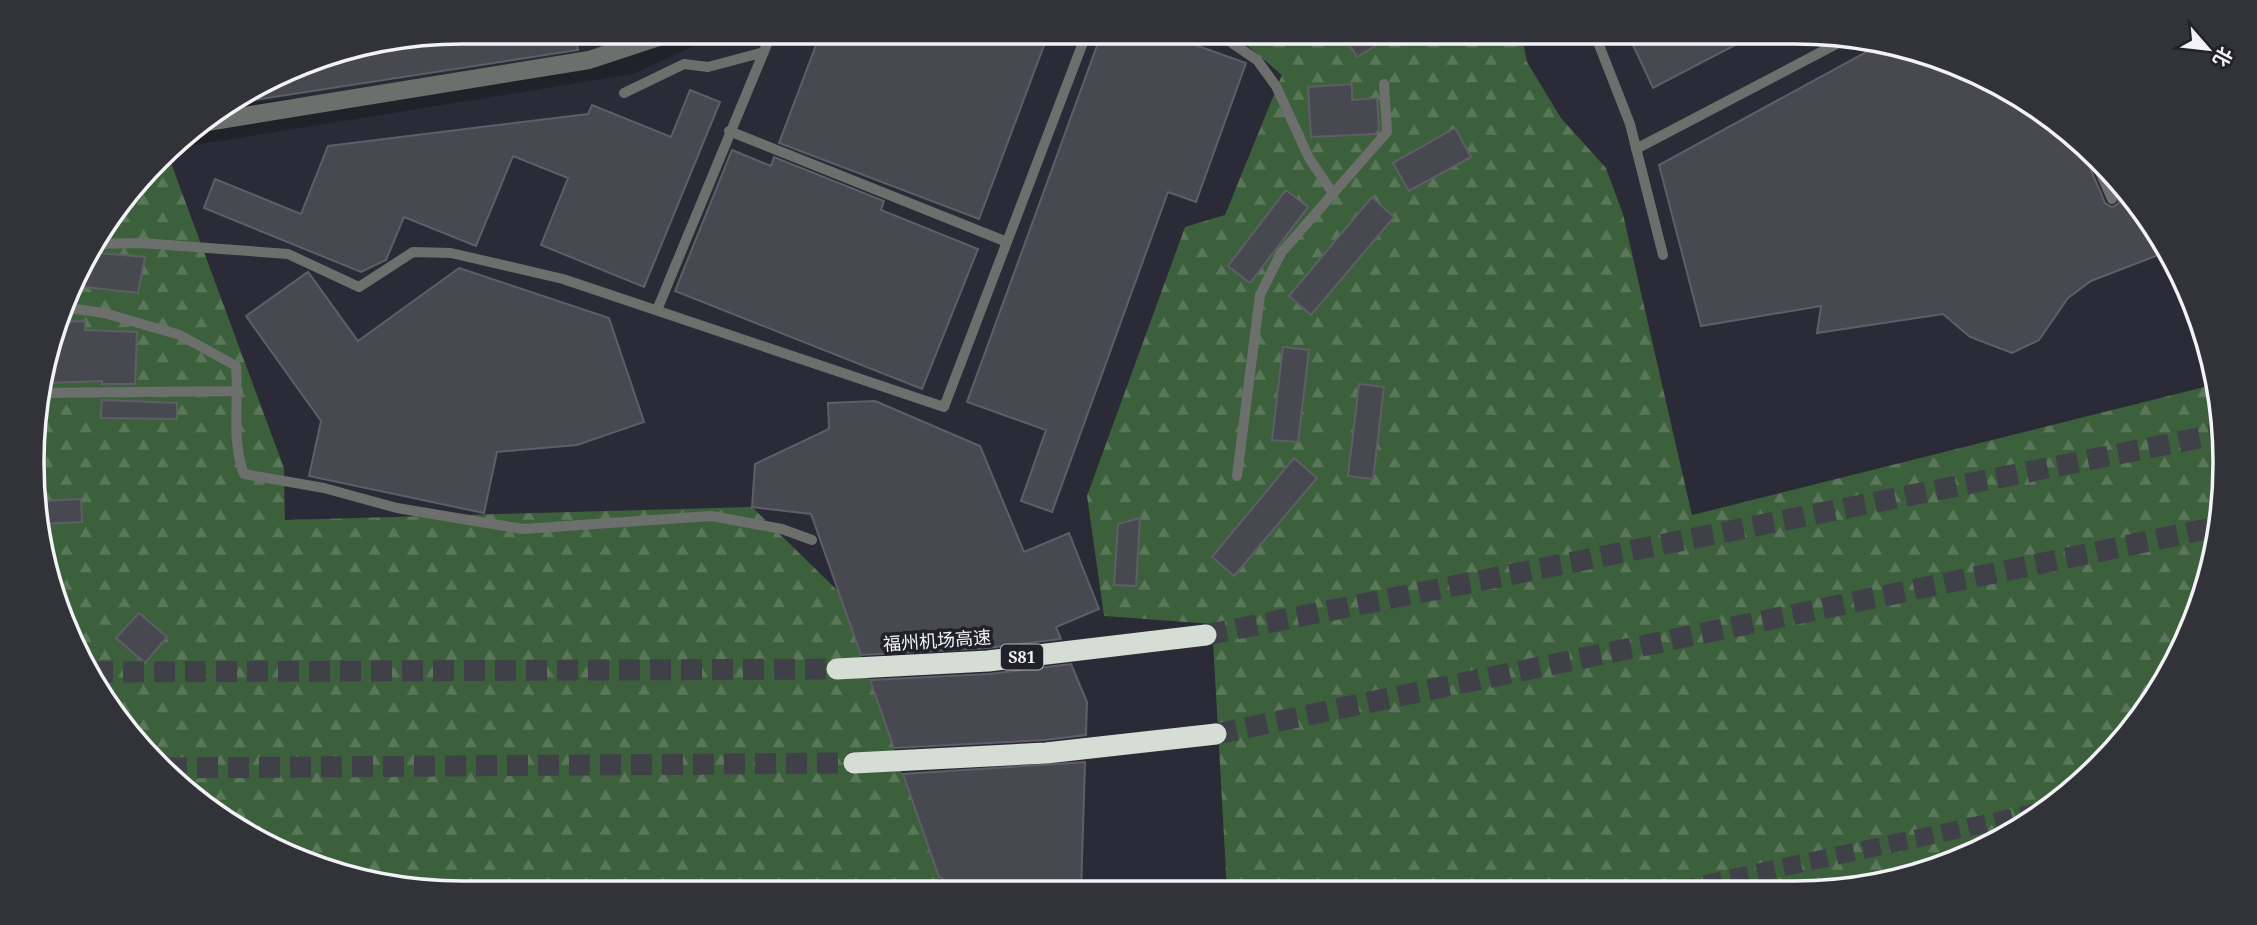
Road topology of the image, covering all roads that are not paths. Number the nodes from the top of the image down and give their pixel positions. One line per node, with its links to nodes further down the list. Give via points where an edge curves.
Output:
1 (638, 44): 10 (street, via 589,60)
2 (767, 44): 7 (lane)
3 (1082, 44): 16 (lane)
4 (1234, 44): 14 (lane, via 1258,60 1276,86 1309,158)
5 (1598, 44): 12 (lane)
6 (1833, 46): 12 (lane)
7 (764, 51): 9 (lane, via 708,67 684,64); 11 (lane)
8 (1384, 84): 14 (lane, via 1387,132)
9 (624, 93)
10 (222, 119)
11 (729, 131): 16 (lane); 20 (lane)
12 (1636, 149): 18 (lane)
13 (2104, 180): 15 (lane)
14 (1332, 192): 23 (lane, via 1281,253 1260,295)
15 (2112, 199)
16 (1007, 242): 20 (lane, via 944,407)
17 (106, 244): 20 (lane, via 288,254 359,287 412,252 451,253 564,279)
18 (1663, 255)
19 (73, 309): 21 (lane, via 180,335 236,366)
20 (657, 310)
21 (238, 391): 22 (lane); 24 (lane, via 236,453 244,474 324,488 397,508 523,529 711,516 782,528)
22 (50, 393)
23 (1237, 476)
24 (811, 540)
25 (1206, 635): 26 (highway, 福州机场高速 / S81, via 988,661)
26 (837, 669)
27 (1216, 734): 28 (highway, via 1046,753)
28 (854, 763)

